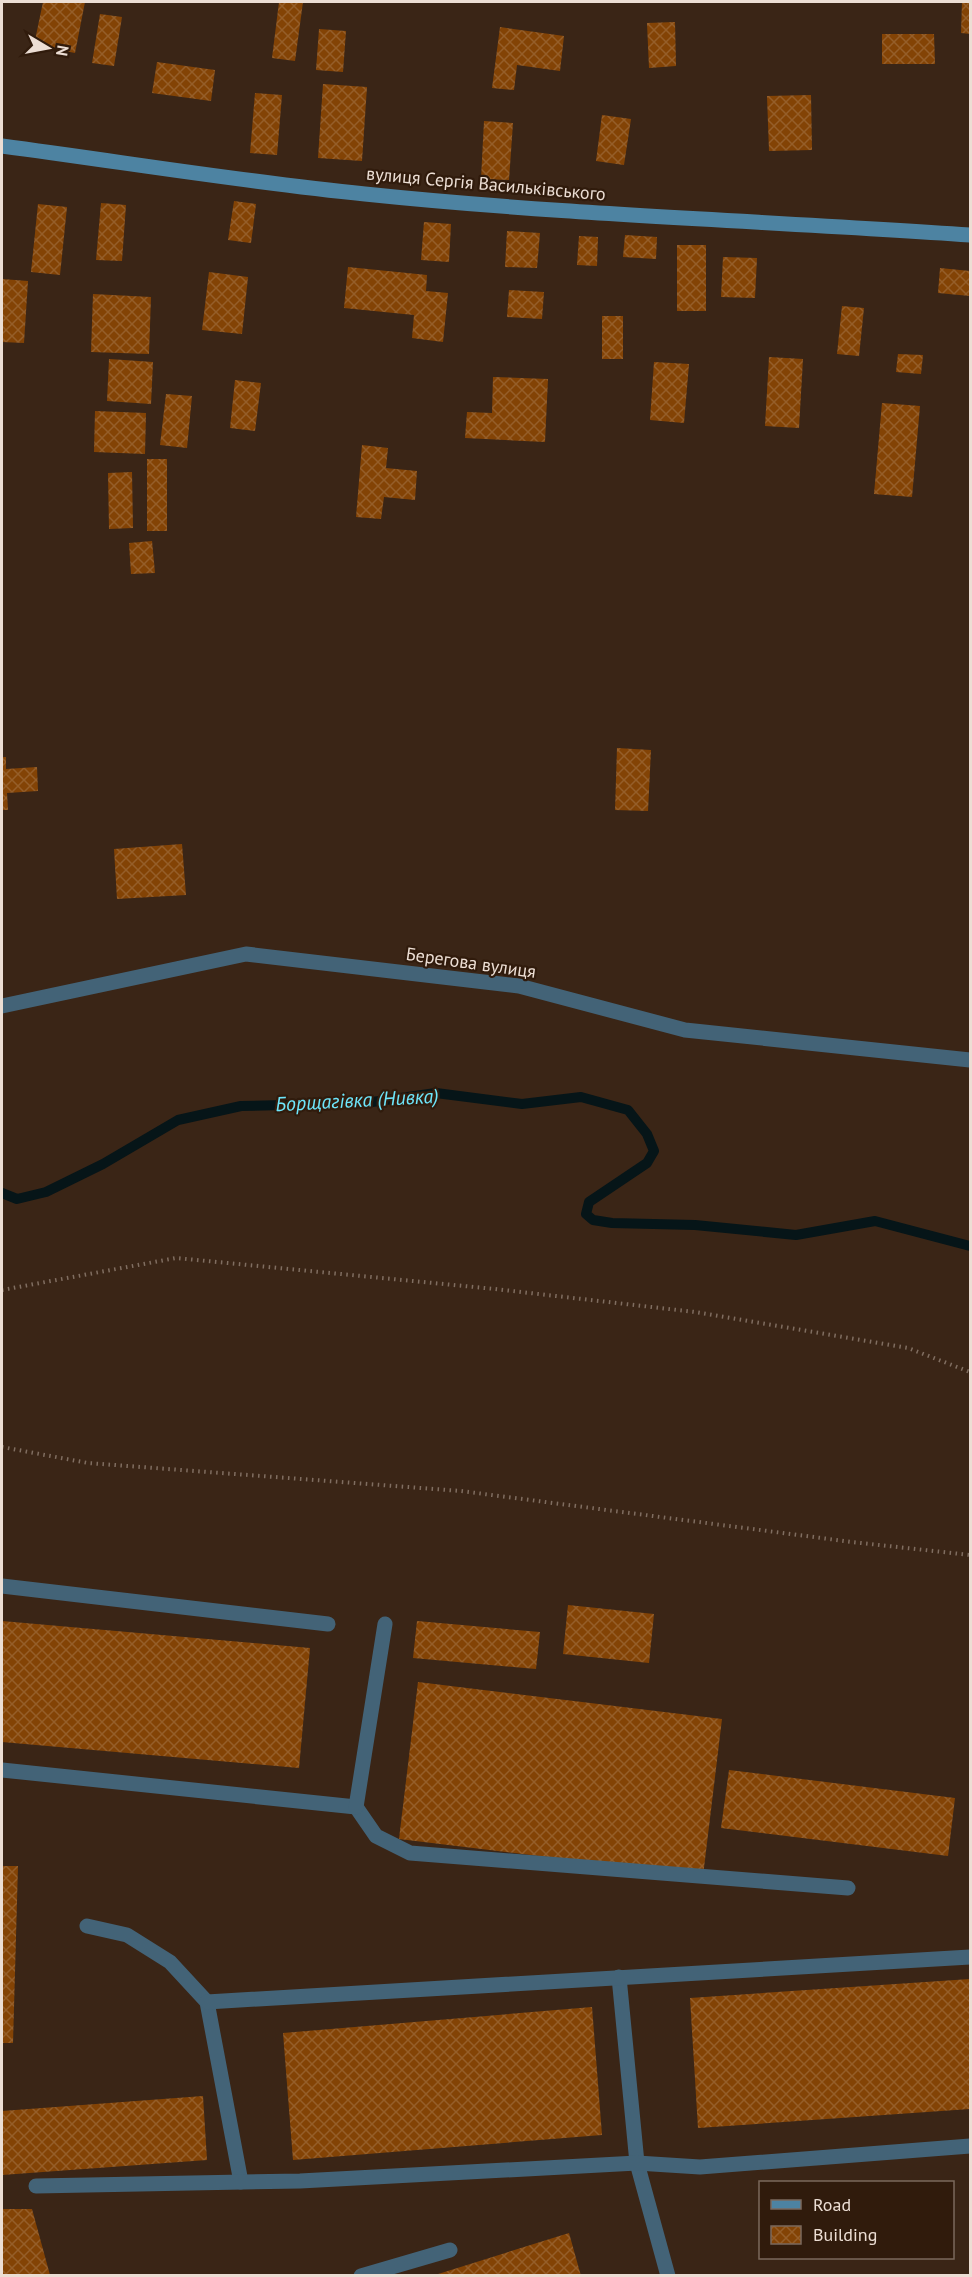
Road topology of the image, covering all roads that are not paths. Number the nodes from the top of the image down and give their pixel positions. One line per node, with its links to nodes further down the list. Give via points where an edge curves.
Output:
1 (2, 146): 2 (street, вулиця Сергія Васильківського, via 375,195 567,212)
2 (970, 235)
3 (2, 1006): 4 (street, Берегова вулиця, via 246,954 519,986 685,1030)
4 (970, 1060)
5 (2, 1586): 6 (street)
6 (328, 1624)
7 (385, 1624): 9 (street)
8 (2, 1770): 9 (street)
9 (356, 1807): 10 (street, via 376,1836 410,1853)
10 (848, 1888)
11 (87, 1926): 14 (street, via 127,1935 170,1962)
12 (970, 1957): 13 (street)
13 (619, 1977): 14 (street); 16 (street)
14 (207, 2002): 17 (street)
15 (970, 2146): 16 (street, via 700,2167)
16 (637, 2163): 17 (street); 21 (street)
17 (241, 2182): 18 (street)
18 (36, 2186)
19 (450, 2250): 20 (street)
20 (361, 2276)
21 (668, 2276)

